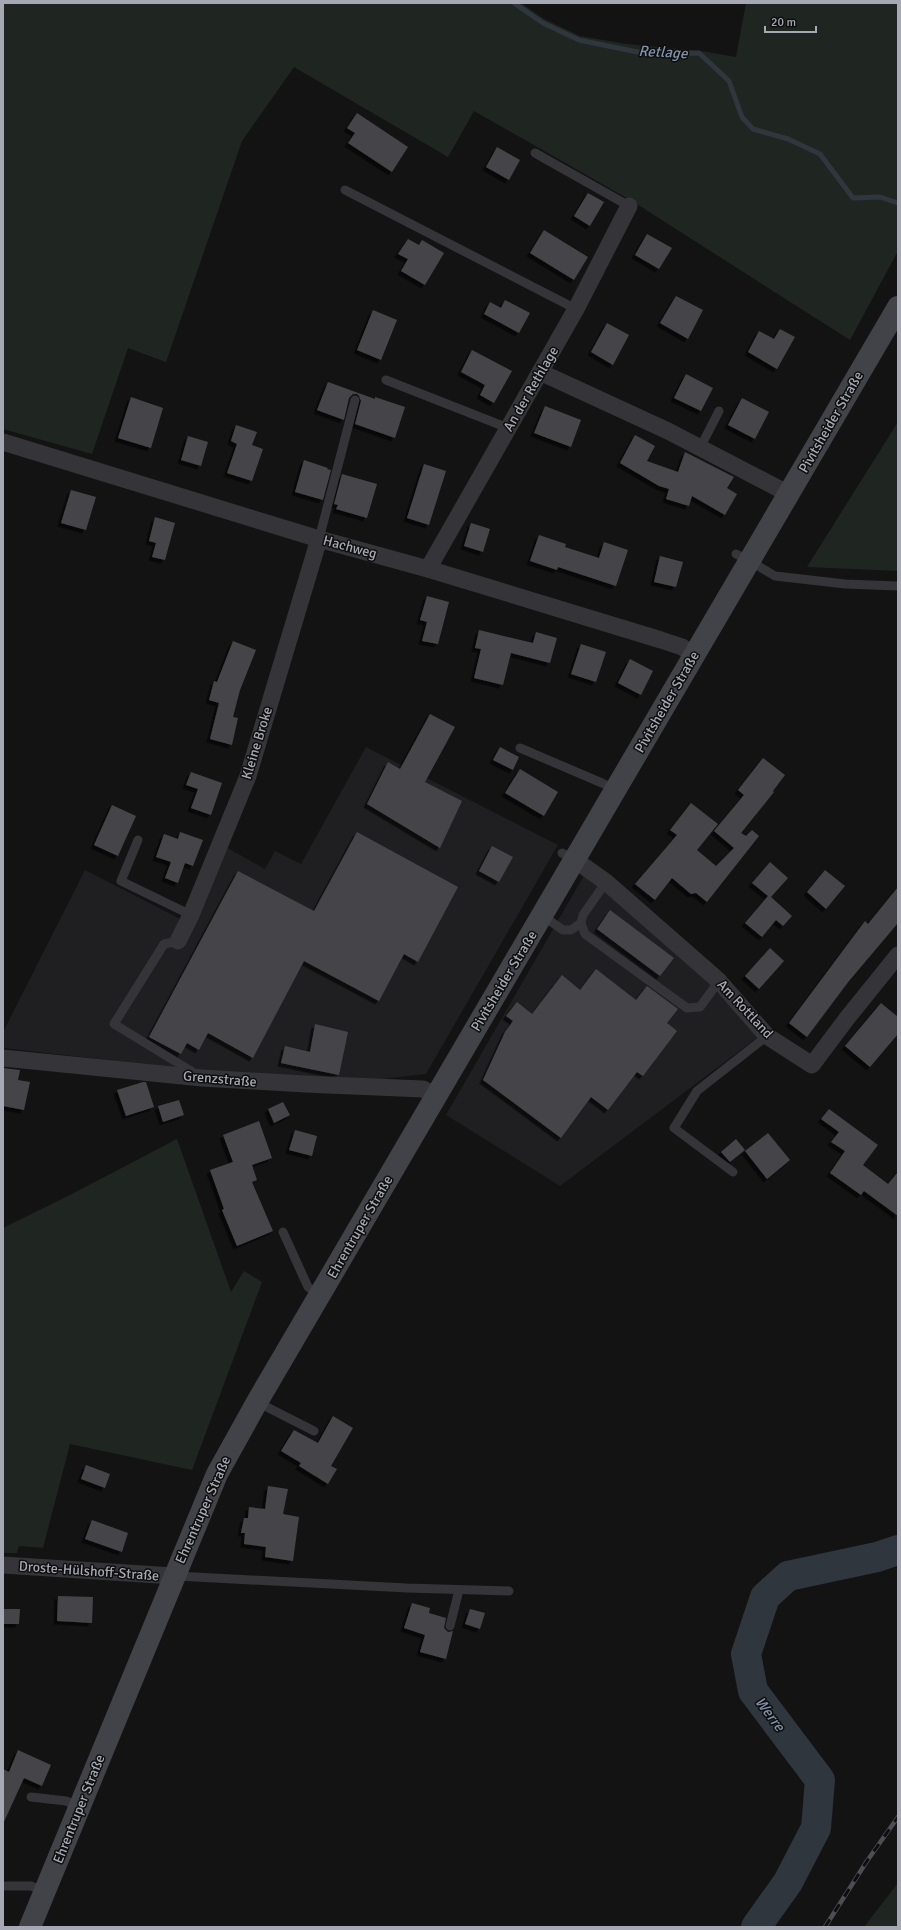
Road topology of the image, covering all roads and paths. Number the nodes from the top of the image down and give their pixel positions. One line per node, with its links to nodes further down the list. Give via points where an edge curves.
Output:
1 (535, 153): 3 (lane)
2 (345, 190): 5 (lane)
3 (629, 206): 5 (street, An der Rethlage)
4 (898, 307): 13 (main road, Pivitsheider Straße)
5 (576, 309): 6 (street, An der Rethlage)
6 (540, 372): 10 (street, An der Rethlage); 12 (street)
7 (386, 380): 10 (lane)
8 (356, 400): 14 (lane)
9 (719, 411): 12 (lane)
10 (508, 428): 16 (street, An der Rethlage)
11 (3, 442): 14 (street, Hachweg)
12 (700, 448): 13 (street)
13 (789, 494): 15 (main road, Pivitsheider Straße)
14 (319, 539): 16 (street, Hachweg); 24 (street, Kleine Broke, via 248,776)
15 (743, 557): 17 (lane, via 775,576 845,584); 18 (main road, Pivitsheider Straße)
16 (428, 569): 18 (street, Hachweg, via 661,640 682,647)
17 (898, 586)
18 (695, 655): 20 (main road, Pivitsheider Straße)
19 (520, 748): 20 (lane)
20 (616, 790): 22 (main road, Pivitsheider Straße)
21 (138, 840): 24 (lane, via 121,881)
22 (568, 856): 23 (street, Am Rottland); 25 (main road, Pivitsheider Straße)
23 (606, 882): 26 (lane, via 583,914); 29 (street, Am Rottland)
24 (191, 915): 27 (street, Kleine Broke)
25 (543, 916): 26 (lane, via 563,930 571,930); 33 (main road, Pivitsheider Straße)
26 (581, 923): 29 (lane, via 584,934 687,1008 700,1007)
27 (178, 941): 32 (lane, via 164,944 114,1024)
28 (898, 955): 30 (street, Am Rottland, via 812,1065)
29 (719, 981): 30 (street, Am Rottland)
30 (767, 1036): 34 (lane, via 698,1091 674,1128)
31 (3, 1058): 32 (street, Grenzstraße)
32 (202, 1078): 33 (street, Grenzstraße, via 423,1089)
33 (436, 1096): 36 (main road, Ehrentruper Straße)
34 (733, 1172)
35 (283, 1232): 36 (lane, via 308,1287)
36 (320, 1295): 37 (main road, Ehrentruper Straße)
37 (257, 1402): 38 (lane); 40 (main road, Ehrentruper Straße, via 217,1474)
38 (314, 1431)
39 (3, 1565): 40 (street, Droste-Hülshoff-Straße)
40 (174, 1576): 41 (lane); 45 (main road, Ehrentruper Straße)
41 (459, 1590): 42 (lane); 43 (lane)
42 (509, 1591)
43 (450, 1626)
44 (31, 1796): 45 (lane, via 66,1801)
45 (80, 1807): 47 (main road, Ehrentruper Straße)
46 (3, 1886): 47 (lane, via 31,1886)
47 (45, 1891): 48 (main road, Ehrentruper Straße)
48 (30, 1927)

